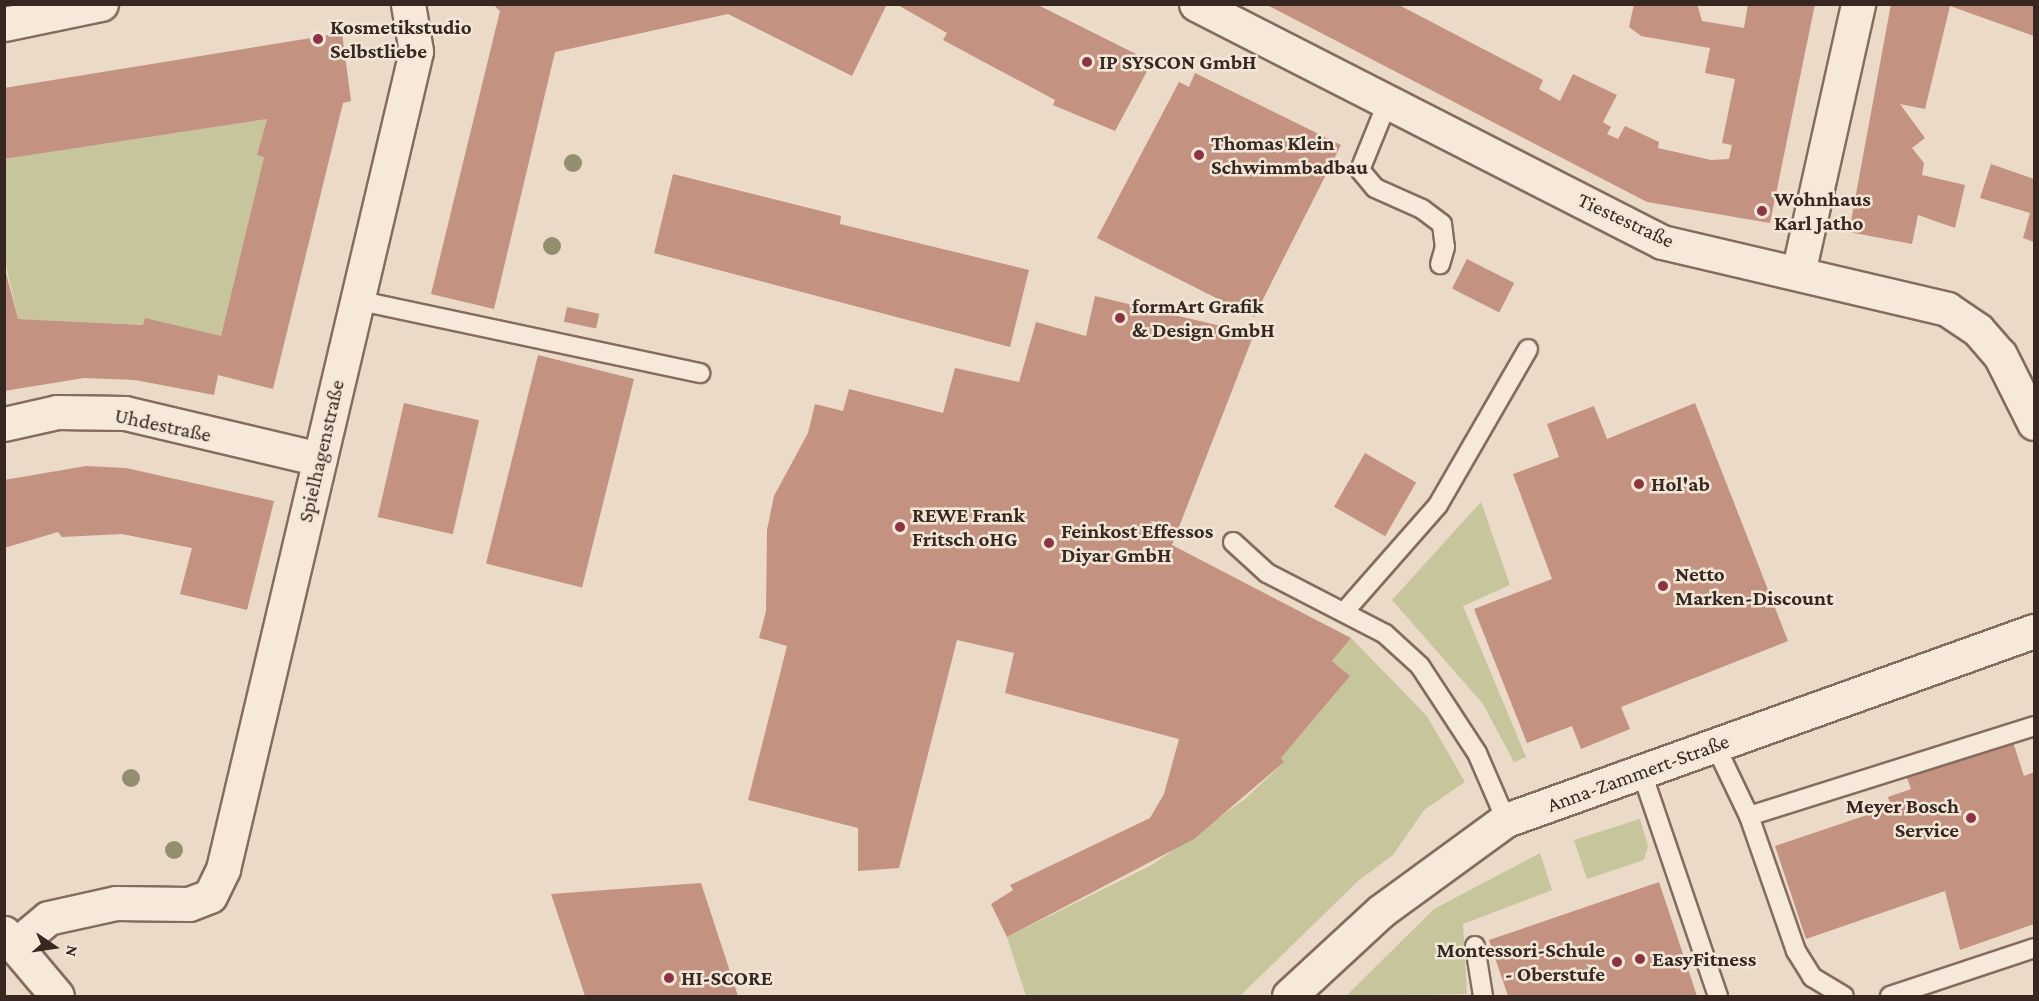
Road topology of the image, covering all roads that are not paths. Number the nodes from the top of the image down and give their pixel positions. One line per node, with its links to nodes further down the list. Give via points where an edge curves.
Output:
1 (100, 4): 5 (street)
2 (408, 4): 9 (street, Spielhagenstraße, via 416,51)
3 (1196, 4): 6 (street, Tiestestraße)
4 (1858, 4): 8 (street)
5 (4, 24)
6 (1388, 101): 7 (lane, via 1360,170 1375,188 1442,224 1445,247); 8 (street, Tiestestraße, via 1662,242)
7 (1440, 264)
8 (1798, 273): 12 (street, Tiestestraße, via 1947,309 1978,330 2000,355)
9 (356, 300): 11 (lane); 14 (street, Spielhagenstraße)
10 (1528, 349): 16 (lane, via 1438,505)
11 (700, 373)
12 (2034, 423)
13 (4, 424): 14 (street, Uhdestraße, via 57,412 125,413)
14 (320, 459): 23 (street, Spielhagenstraße, via 223,868 210,896 189,904 116,903 48,918)
15 (1233, 542): 16 (lane, via 1267,573)
16 (1344, 612): 22 (lane, via 1385,634 1420,666 1477,753)
17 (2034, 631): 19 (street, Anna-Zammert-Straße)
18 (2034, 726): 21 (lane)
19 (1715, 745): 20 (street, Anna-Zammert-Straße); 21 (lane)
20 (1642, 773): 22 (street, Anna-Zammert-Straße); 29 (lane)
21 (1749, 816): 30 (lane, via 1796,951 1812,977)
22 (1506, 820): 27 (street, Anna-Zammert-Straße, via 1381,911)
23 (11, 938): 26 (street)
24 (1475, 946): 28 (lane)
25 (2034, 948): 31 (lane)
26 (57, 996)
27 (1289, 996)
28 (1483, 996)
29 (1718, 996)
30 (1844, 996)
31 (1890, 996)

